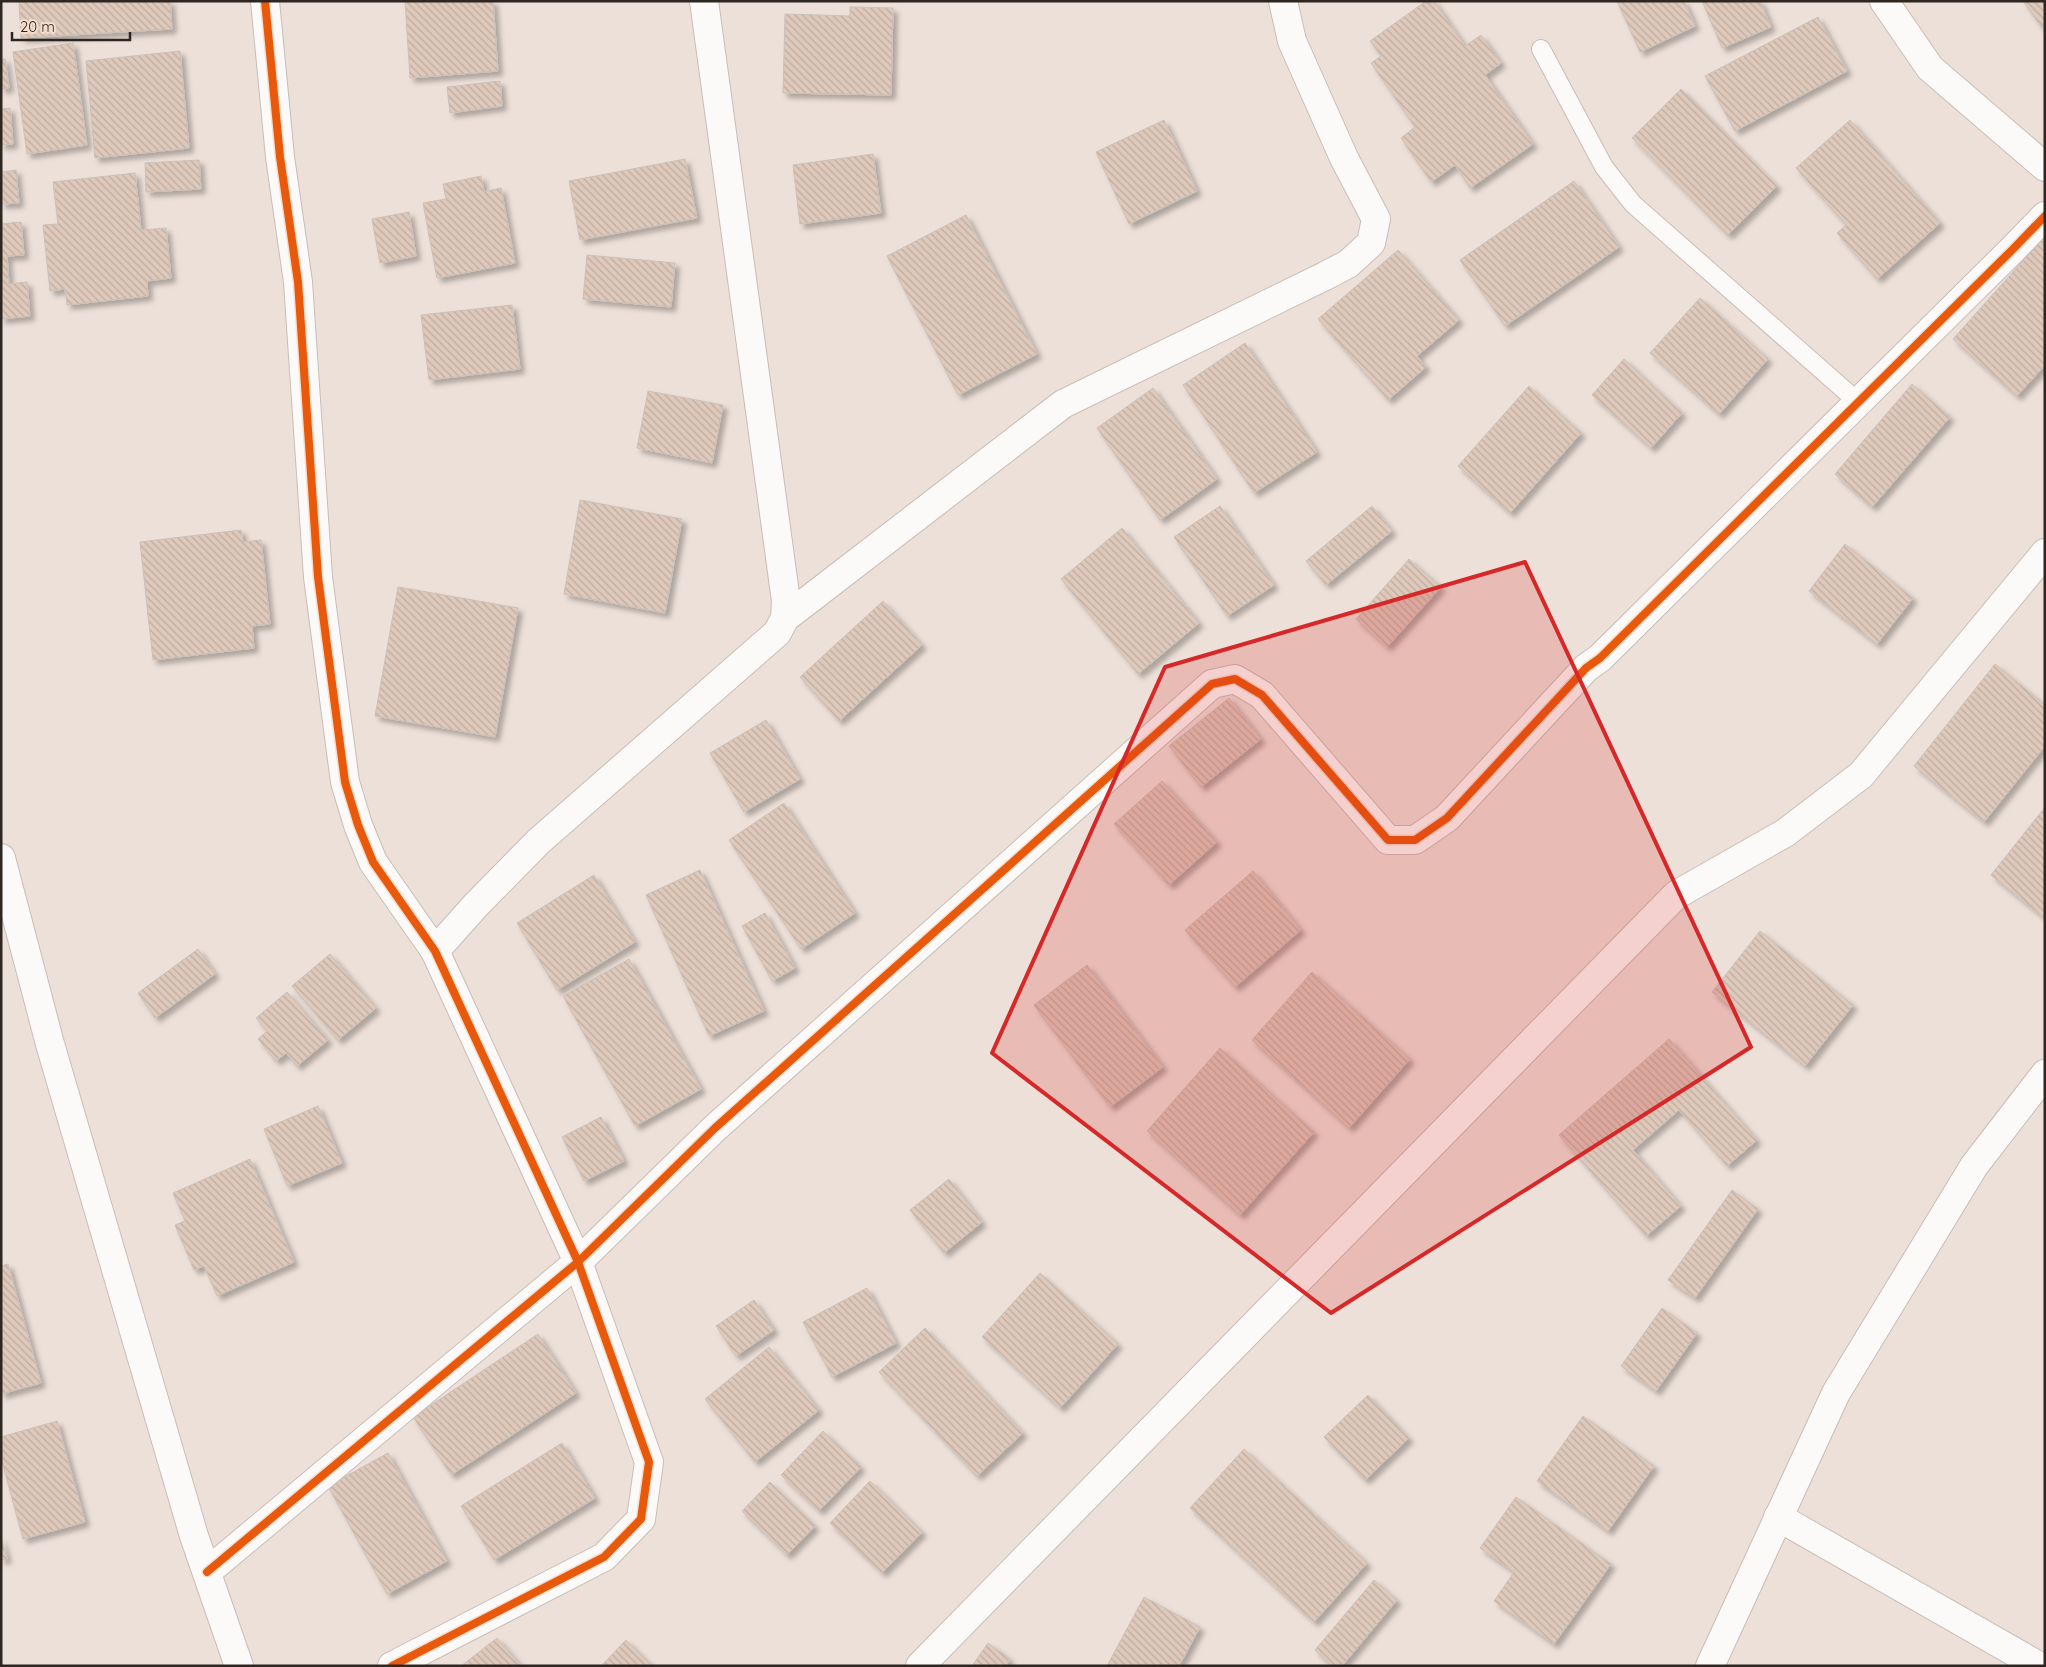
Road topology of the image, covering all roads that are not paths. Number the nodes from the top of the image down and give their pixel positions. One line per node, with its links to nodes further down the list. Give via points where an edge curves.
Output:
1 (265, 1): 12 (street, via 280,157 298,282 318,577 345,782 373,862)
2 (704, 1): 10 (street, via 784,591)
3 (1283, 1): 10 (street, via 1292,41 1344,158 1376,218 1371,243 1348,264 1063,404)
4 (1884, 1): 6 (street, via 1930,68)
5 (1541, 49): 8 (lane, via 1604,167 1633,204)
6 (2045, 167)
7 (2045, 216): 8 (street)
8 (1858, 402): 14 (street, via 1600,658 1586,668 1447,818 1415,840 1388,840 1262,695 1235,679 1212,684 715,1128)
9 (2045, 553): 19 (street, via 1861,775 1785,834 1676,895)
10 (785, 618): 12 (street, via 777,633 539,841)
11 (1, 858): 16 (street, via 50,1044)
12 (435, 951): 14 (street)
13 (2045, 1074): 15 (street, via 1974,1166 1836,1393)
14 (578, 1262): 16 (street); 18 (street, via 649,1462 641,1519 604,1557)
15 (1778, 1516): 20 (street); 21 (street)
16 (207, 1572): 17 (street)
17 (239, 1666)
18 (392, 1666)
19 (920, 1666)
20 (1710, 1666)
21 (2039, 1666)

